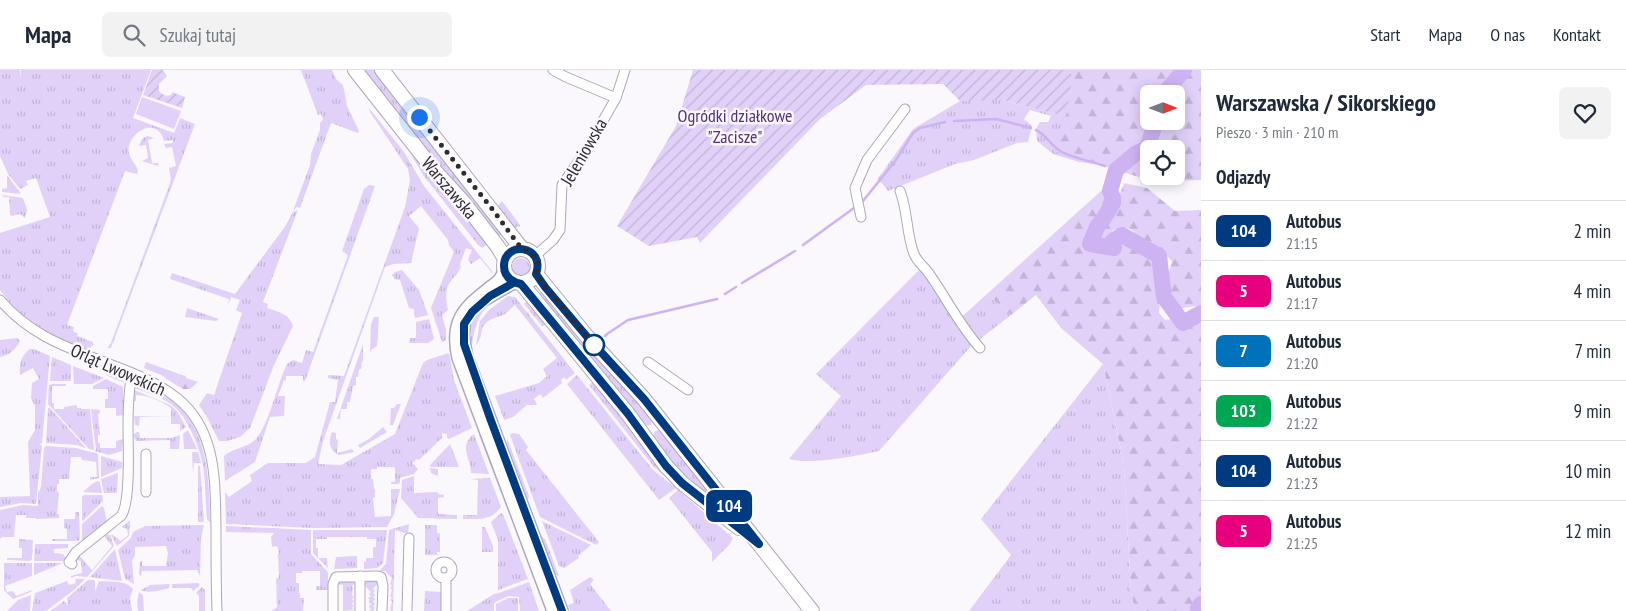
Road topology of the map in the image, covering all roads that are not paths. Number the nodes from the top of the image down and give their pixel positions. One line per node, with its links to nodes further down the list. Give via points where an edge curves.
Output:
1 (355, 70): 10 (main road, Warszawska, via 498,247)
2 (382, 70): 9 (main road, Warszawska)
3 (552, 70): 5 (street)
4 (625, 70): 5 (street, Jeleniowska)
5 (616, 98): 9 (street, Jeleniowska, via 562,185 560,230 553,240)
6 (905, 108): 8 (street, via 866,160 855,188)
7 (900, 190): 14 (street, via 915,257 929,272 960,323)
8 (861, 217)
9 (529, 252): 10 (main road, via 512,251); 11 (main road, via 538,265)
10 (505, 265): 12 (main road, via 507,276); 33 (street, via 501,278 468,306 458,320 456,345 458,358)
11 (536, 274): 12 (main road, via 531,280); 18 (main road)
12 (518, 283): 19 (main road, via 572,344); 34 (street, via 490,296 472,312 464,324 464,344)
13 (0, 300): 16 (street, Orląt Lwowskich, via 34,331)
14 (980, 348)
15 (648, 362): 17 (street)
16 (132, 374): 21 (street, via 128,406); 27 (street, Orląt Lwowskich, via 161,387 185,406 198,423 209,448 215,488)
17 (688, 390)
18 (660, 419): 19 (main road); 23 (main road)
19 (643, 435): 23 (main road, via 682,483)
20 (146, 454): 21 (street, via 146,490)
21 (128, 489): 24 (street, via 123,514 76,552 69,562)
22 (409, 538): 31 (street)
23 (759, 544): 35 (main road)
24 (72, 564)
25 (360, 576): 28 (street, via 335,578); 29 (street); 30 (street, via 381,577)
26 (446, 579): 32 (street)
27 (216, 611)
28 (333, 611)
29 (360, 611)
30 (382, 611)
31 (407, 611)
32 (446, 611)
33 (553, 611)
34 (562, 611)
35 (812, 611)

